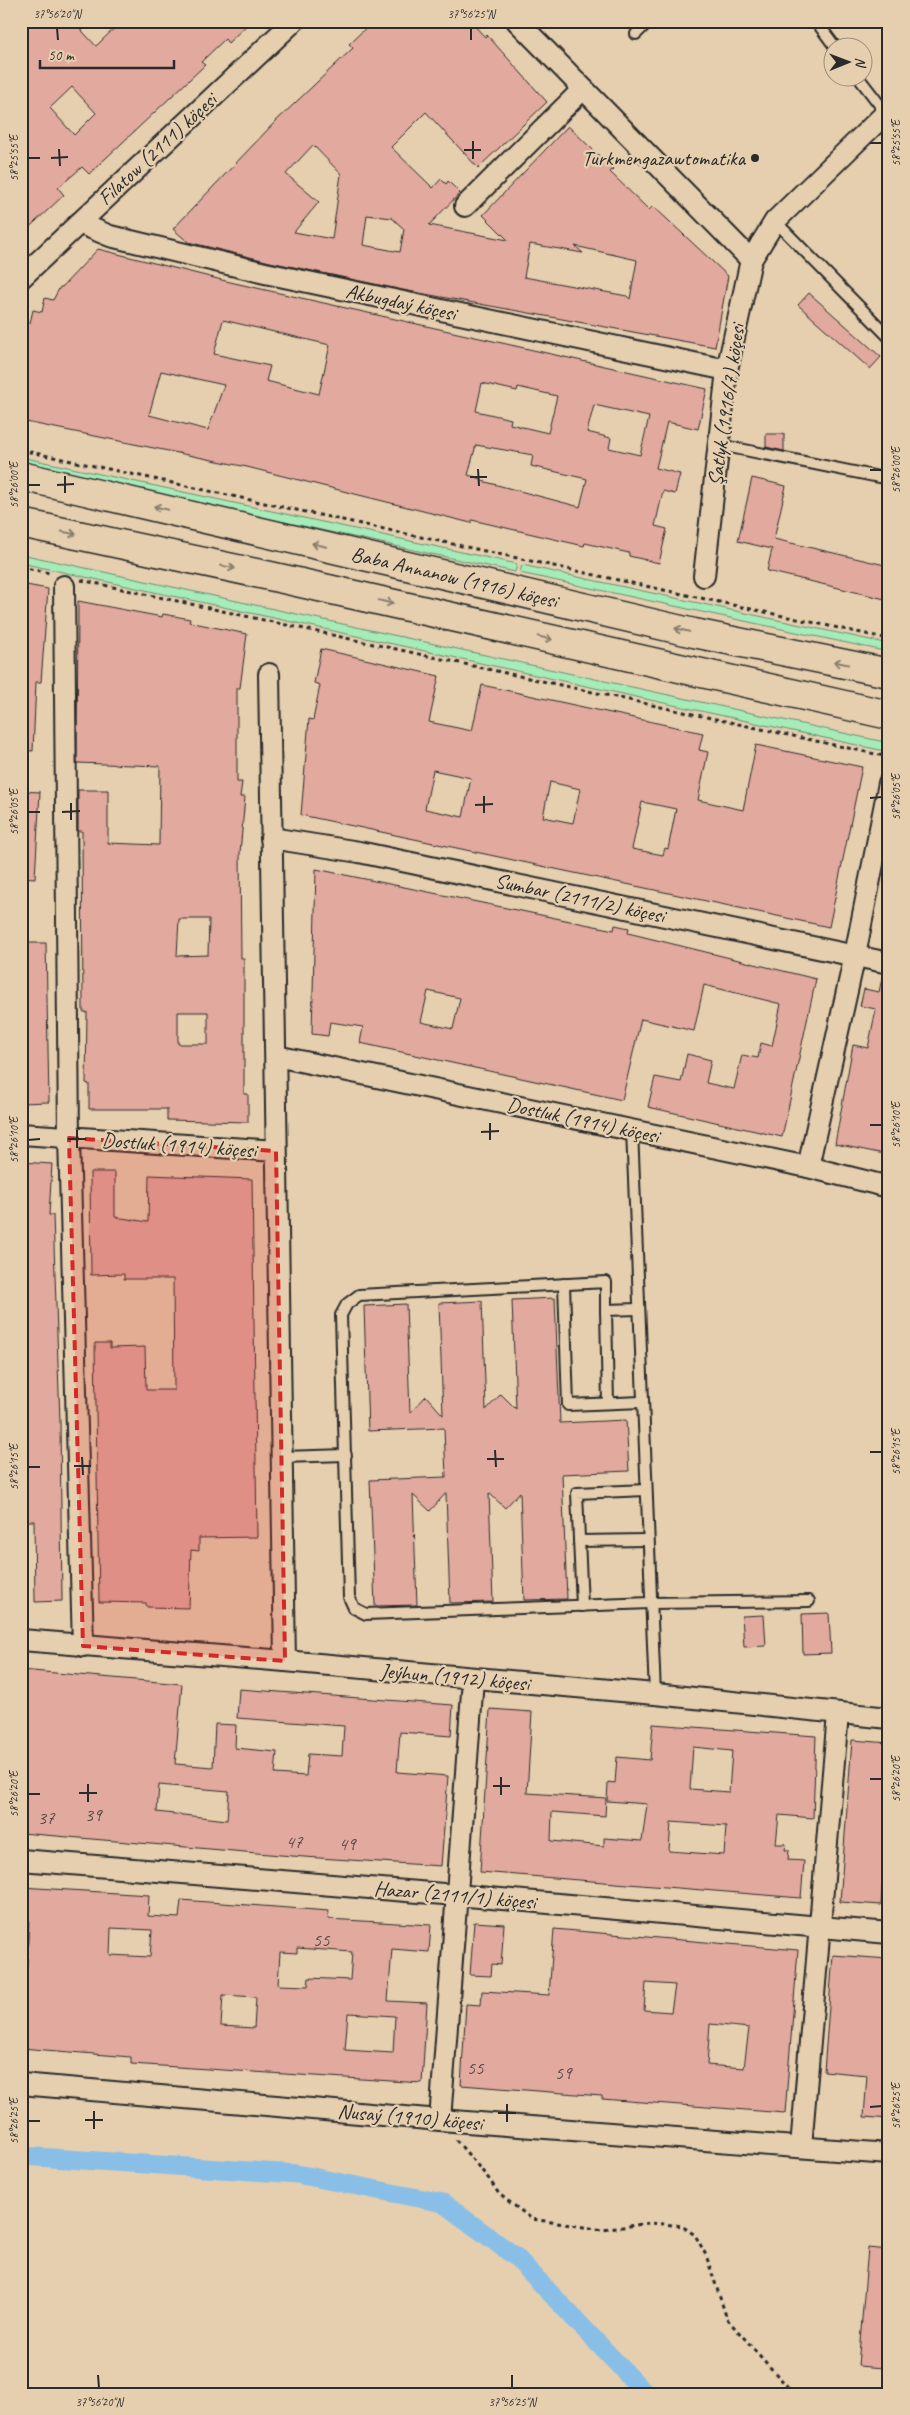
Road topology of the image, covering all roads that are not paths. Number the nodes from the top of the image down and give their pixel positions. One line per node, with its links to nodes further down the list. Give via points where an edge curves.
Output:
1 (294, 21): 12 (street, Filatow (2111) köçesi)
2 (517, 21): 8 (street)
3 (649, 21): 5 (lane)
4 (816, 21): 6 (lane)
5 (636, 34)
6 (829, 38)
7 (867, 88): 9 (lane)
8 (582, 90): 10 (street); 13 (street)
9 (887, 112): 11 (street, Şatlyk (1916/7) köçesi)
10 (465, 206)
11 (775, 221): 13 (street, Şatlyk (1916/7) köçesi); 15 (lane)
12 (79, 223): 14 (street, Filatow (2111) köçesi); 16 (street, Akbugdaý köçesi, via 119,238 256,271)
13 (751, 260): 16 (street, Şatlyk (1916/7) köçesi)
14 (21, 278)
15 (889, 337)
16 (727, 370): 17 (street, Şatlyk (1916/7) köçesi)
17 (720, 445): 19 (lane); 21 (street, Şatlyk (1916/7) köçesi)
18 (21, 476): 23 (main road, Baba Annanow (1916) köçesi, one-way to 18, via 694,633)
19 (889, 479)
20 (21, 523): 25 (main road, Baba Annanow (1916) köçesi, one-way to 25)
21 (704, 576)
22 (65, 579): 33 (street)
23 (889, 673)
24 (269, 674): 27 (street)
25 (889, 716)
26 (889, 783): 28 (street)
27 (271, 838): 28 (street, Sumbar (2111/2) köçesi, via 360,852); 30 (street)
28 (854, 955): 29 (street, Sumbar (2111/2) köçesi); 35 (street)
29 (889, 963)
30 (276, 1056): 31 (street, Dostluk (1914) köçesi); 34 (street)
31 (632, 1130): 35 (street, Dostluk (1914) köçesi); 38 (lane)
32 (21, 1134): 33 (street, Dostluk (1914) köçesi)
33 (69, 1138): 34 (street, Dostluk (1914) köçesi); 51 (street)
34 (276, 1151): 43 (street)
35 (808, 1167): 36 (street, Dostluk (1914) köçesi)
36 (889, 1187)
37 (564, 1284): 39 (lane, via 606,1282); 41 (lane, via 568,1405); 42 (lane, via 359,1295 347,1304 341,1315)
38 (638, 1309): 39 (lane); 40 (lane)
39 (606, 1310): 41 (lane)
40 (642, 1402): 41 (lane); 44 (lane)
41 (608, 1403)
42 (346, 1456): 43 (lane); 49 (lane, via 349,1596 354,1608 366,1614)
43 (283, 1457): 52 (street)
44 (646, 1490): 45 (lane); 46 (lane, via 576,1493)
45 (647, 1540): 46 (lane); 48 (lane)
46 (579, 1541): 49 (lane)
47 (809, 1601): 48 (lane)
48 (650, 1603): 49 (lane); 54 (lane)
49 (582, 1606)
50 (21, 1640): 51 (street, Jeýhun (1912) köçesi)
51 (83, 1646): 52 (street, Jeýhun (1912) köçesi)
52 (285, 1661): 53 (street, Jeýhun (1912) köçesi)
53 (473, 1679): 54 (street, Jeýhun (1912) köçesi); 58 (street)
54 (655, 1694): 55 (street, Jeýhun (1912) köçesi)
55 (838, 1714): 56 (street, Jeýhun (1912) köçesi); 59 (street)
56 (889, 1718)
57 (21, 1860): 58 (street, Hazar (2111/1) köçesi)
58 (456, 1895): 59 (street, Hazar (2111/1) köçesi); 62 (street)
59 (819, 1927): 60 (street, Hazar (2111/1) köçesi); 63 (street)
60 (889, 1933)
61 (21, 2084): 62 (street, Nusaý (1910) köçesi)
62 (440, 2120): 63 (street, Nusaý (1910) köçesi)
63 (801, 2147): 64 (street, Nusaý (1910) köçesi)
64 (889, 2154)

